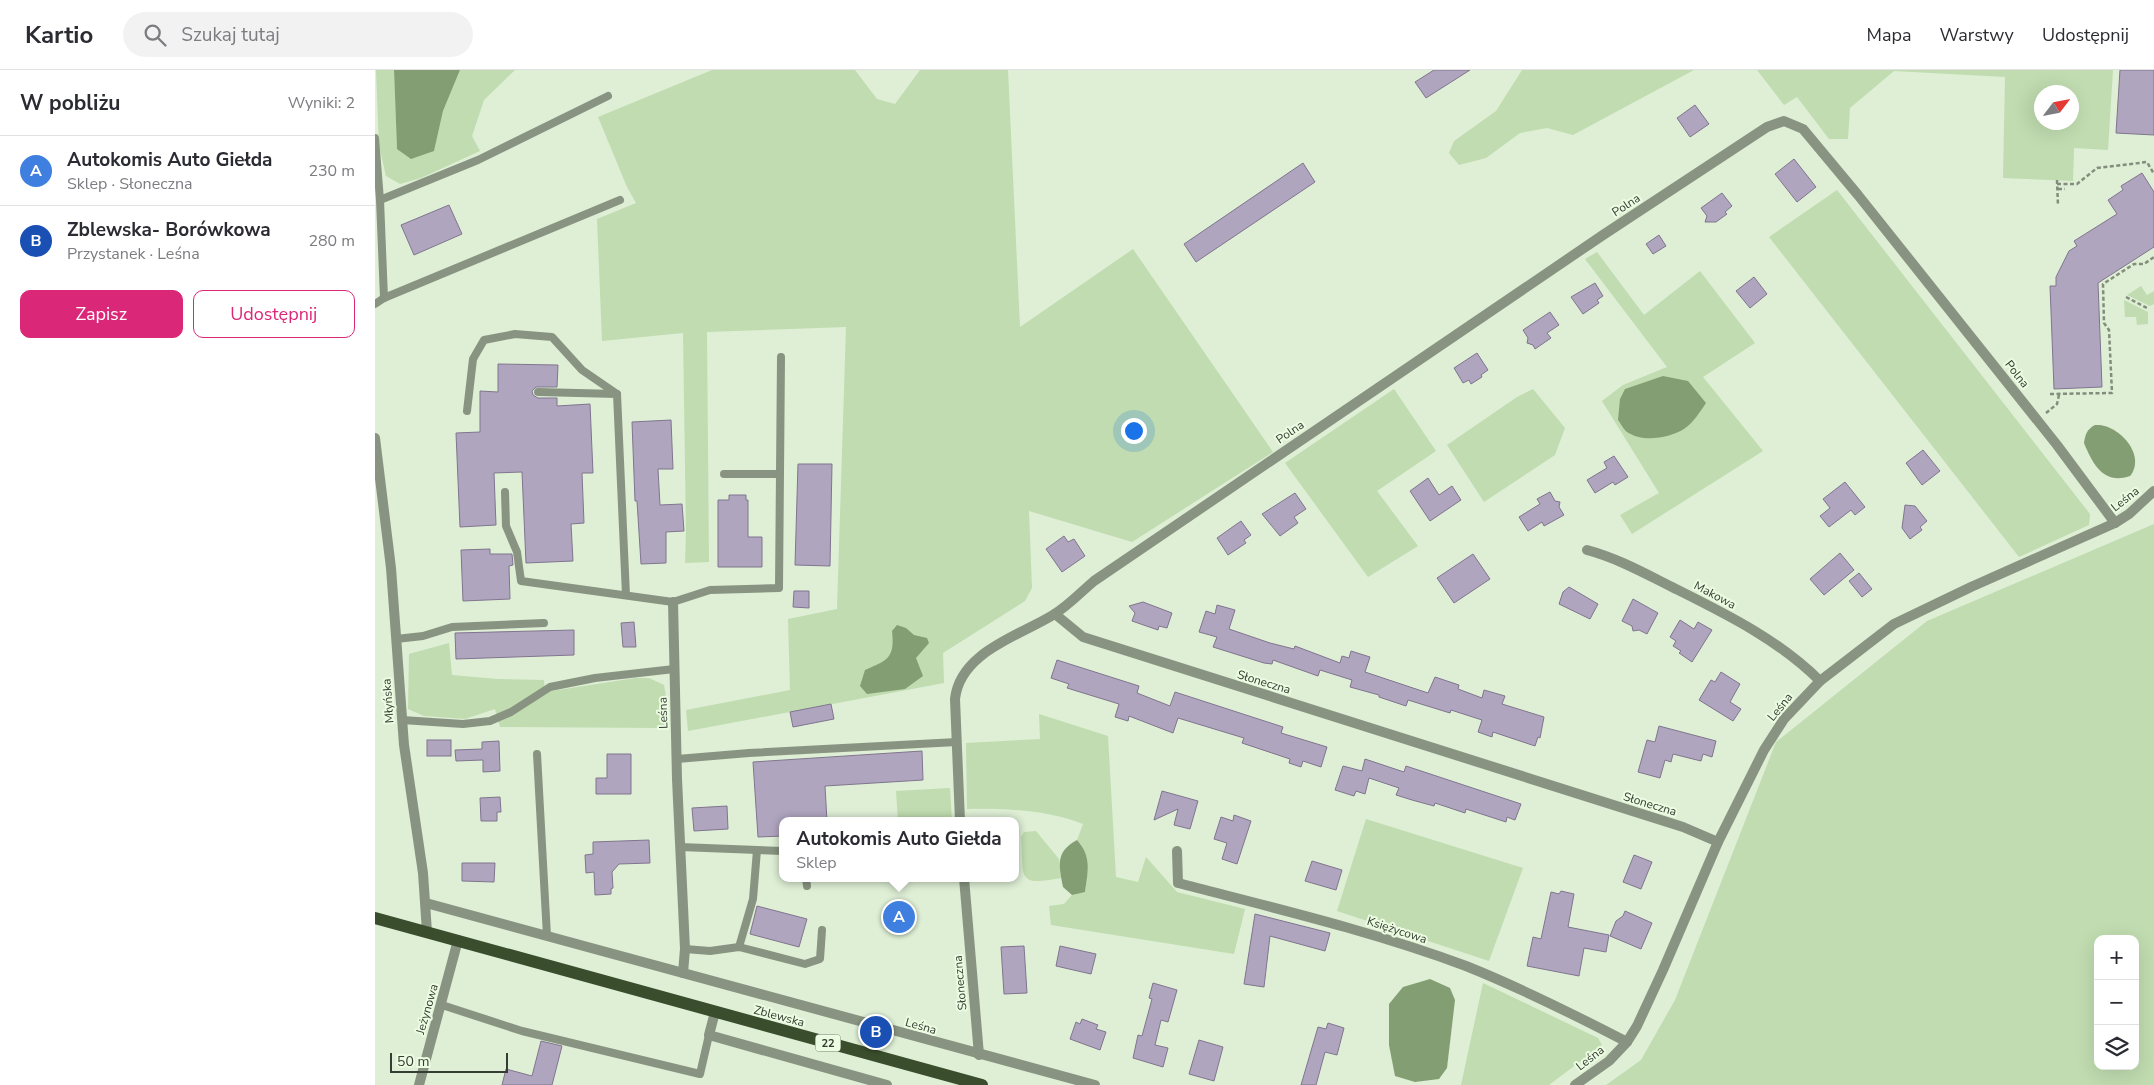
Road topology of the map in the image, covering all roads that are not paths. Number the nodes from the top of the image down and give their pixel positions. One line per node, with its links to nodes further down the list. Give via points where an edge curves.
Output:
1 (608, 96): 3 (lane, via 478,160)
2 (375, 138): 3 (lane)
3 (380, 200): 5 (lane)
4 (620, 200): 5 (lane)
5 (383, 298): 6 (lane)
6 (375, 304)
7 (781, 357): 13 (lane)
8 (538, 392): 9 (lane)
9 (617, 394): 10 (lane, via 582,370 552,337 515,334 484,340 473,359); 18 (lane)
10 (467, 411)
11 (375, 438): 22 (street, Młyńska)
12 (724, 474): 13 (lane)
13 (780, 474): 19 (lane, via 779,588 710,590)
14 (2154, 491): 16 (street, Leśna)
15 (505, 492): 18 (lane, via 506,526 517,552 521,581)
16 (2115, 523): 20 (street, Polna, via 1858,194 1803,129 1784,121 1767,127 1595,241 1095,581); 24 (street, Leśna, via 1894,624)
17 (1587, 550): 24 (street, Makowa, via 1624,563 1722,612 1772,641)
18 (626, 595): 19 (lane)
19 (673, 602): 23 (street, Leśna)
20 (1055, 614): 26 (street, via 1003,642 963,674 955,698); 30 (street, Słoneczna, via 1083,637 1683,827)
21 (544, 623): 22 (lane, via 452,627 423,636)
22 (396, 639): 25 (street, Młyńska)
23 (674, 669): 25 (lane, via 550,687 511,712 490,721 463,724); 28 (street, Leśna)
24 (1820, 681): 30 (street, Leśna, via 1784,719 1764,750)
25 (402, 720): 36 (street, Młyńska)
26 (957, 742): 28 (lane); 29 (street)
27 (537, 754): 40 (lane)
28 (677, 759): 31 (street, Leśna)
29 (960, 817)
30 (1718, 842): 48 (street, Leśna, via 1652,994)
31 (680, 847): 32 (lane); 43 (street, Leśna)
32 (757, 850): 33 (lane); 42 (lane, via 753,899)
33 (779, 851)
34 (1177, 852): 48 (street, Księżycowa, via 1178,883 1362,931 1466,966 1561,1008)
35 (964, 882): 49 (street, Słoneczna)
36 (426, 903): 39 (street, Młyńska); 40 (street, Leśna)
37 (375, 918): 39 (main road, 22)
38 (822, 930): 42 (lane, via 820,959 805,964)
39 (427, 932): 41 (main road, 22)
40 (547, 936): 44 (street, Leśna)
41 (458, 940): 45 (street, Jeżynowa); 46 (main road, Zblewska / 22)
42 (739, 948): 43 (lane)
43 (685, 949): 44 (street, Leśna)
44 (683, 973): 49 (street, Leśna)
45 (442, 1005): 47 (lane, via 522,1031 700,1074); 50 (street, Jeżynowa)
46 (715, 1012): 47 (street); 52 (main road, Zblewska / 22)
47 (709, 1035): 51 (street)
48 (1627, 1042): 54 (street, Leśna, via 1609,1061)
49 (979, 1055): 53 (street, Leśna)
50 (419, 1085)
51 (887, 1085)
52 (982, 1085)
53 (1095, 1085)
54 (1575, 1085)

